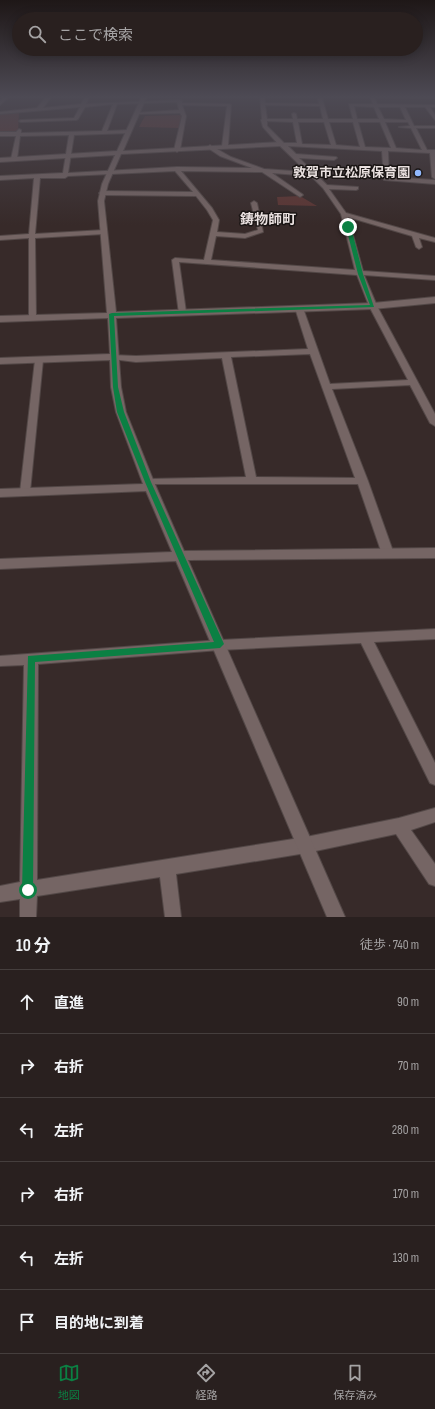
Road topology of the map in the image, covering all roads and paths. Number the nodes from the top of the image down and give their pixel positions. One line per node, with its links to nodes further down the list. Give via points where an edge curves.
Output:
1 (17, 139): 27 (street)
2 (71, 139): 24 (street)
3 (125, 139): 23 (street)
4 (179, 139): 18 (street)
5 (226, 139): 14 (street)
6 (276, 139): 12 (street)
7 (299, 139): 13 (street)
8 (332, 139): 16 (street)
9 (360, 139): 17 (street)
10 (390, 139): 20 (street)
11 (418, 139): 21 (street)
12 (281, 144): 13 (street); 14 (street); 25 (street)
13 (300, 145): 16 (street)
14 (225, 146): 15 (street)
15 (210, 147): 18 (street); 30 (street, via 217,153)
16 (334, 147): 17 (street)
17 (363, 148): 19 (street)
18 (176, 150): 23 (street)
19 (385, 150): 20 (street); 37 (street, via 386,179)
20 (394, 150): 21 (street)
21 (425, 151): 22 (street)
22 (434, 152): 35 (street)
23 (118, 154): 24 (street); 31 (street)
24 (68, 156): 27 (street); 33 (street)
25 (296, 156): 26 (street); 32 (street)
26 (334, 158)
27 (14, 159): 28 (street)
28 (0, 160)
29 (177, 169): 30 (street); 31 (street); 41 (street)
30 (264, 171): 32 (street); 42 (street)
31 (110, 173): 33 (street); 40 (street)
32 (312, 174): 38 (street)
33 (65, 176): 34 (street)
34 (37, 177): 36 (street); 48 (street)
35 (435, 177)
36 (0, 178)
37 (435, 182)
38 (325, 187): 39 (street); 44 (street)
39 (356, 188)
40 (102, 193): 41 (street); 45 (street)
41 (197, 194): 46 (street, via 216,220)
42 (300, 195)
43 (254, 203): 46 (street, via 261,231 247,236)
44 (344, 214): 47 (street); 53 (street)
45 (104, 232): 48 (street); 59 (street)
46 (215, 234): 52 (street)
47 (415, 234): 50 (street); 51 (street)
48 (32, 236): 49 (street); 60 (street)
49 (0, 238)
50 (435, 240)
51 (419, 247)
52 (207, 262): 53 (street); 58 (street, via 175,260)
53 (360, 274): 54 (street); 56 (street)
54 (435, 278)
55 (435, 300): 56 (street)
56 (373, 306): 57 (street); 67 (street)
57 (298, 308): 58 (street); 62 (street)
58 (182, 312): 59 (street)
59 (112, 314): 60 (street); 64 (street)
60 (32, 318): 61 (street)
61 (0, 319)
62 (312, 351): 63 (street); 68 (street)
63 (226, 355): 64 (street); 70 (street)
64 (115, 357): 65 (street); 72 (street, via 120,412)
65 (39, 360): 66 (street); 73 (street)
66 (0, 361)
67 (414, 382): 68 (street); 69 (street)
68 (326, 387): 71 (street)
69 (435, 423)
70 (252, 480): 71 (street); 72 (street)
71 (363, 481): 76 (street)
72 (149, 485): 73 (street); 77 (street)
73 (25, 492): 74 (street)
74 (0, 493)
75 (435, 553): 76 (street)
76 (388, 554): 77 (street)
77 (181, 556): 78 (street); 81 (street)
78 (0, 564)
79 (435, 634): 80 (street)
80 (364, 637): 81 (street); 84 (street)
81 (220, 644): 82 (street); 87 (street)
82 (31, 659): 83 (street); 90 (street)
83 (0, 661)
84 (435, 778)
85 (435, 815): 86 (street)
86 (399, 826): 87 (street); 89 (street)
87 (306, 846): 88 (street); 94 (street)
88 (167, 868): 90 (street); 93 (street)
89 (435, 878)
90 (28, 890): 91 (street); 92 (street)
91 (0, 894)
92 (28, 917)
93 (173, 917)
94 (336, 917)

